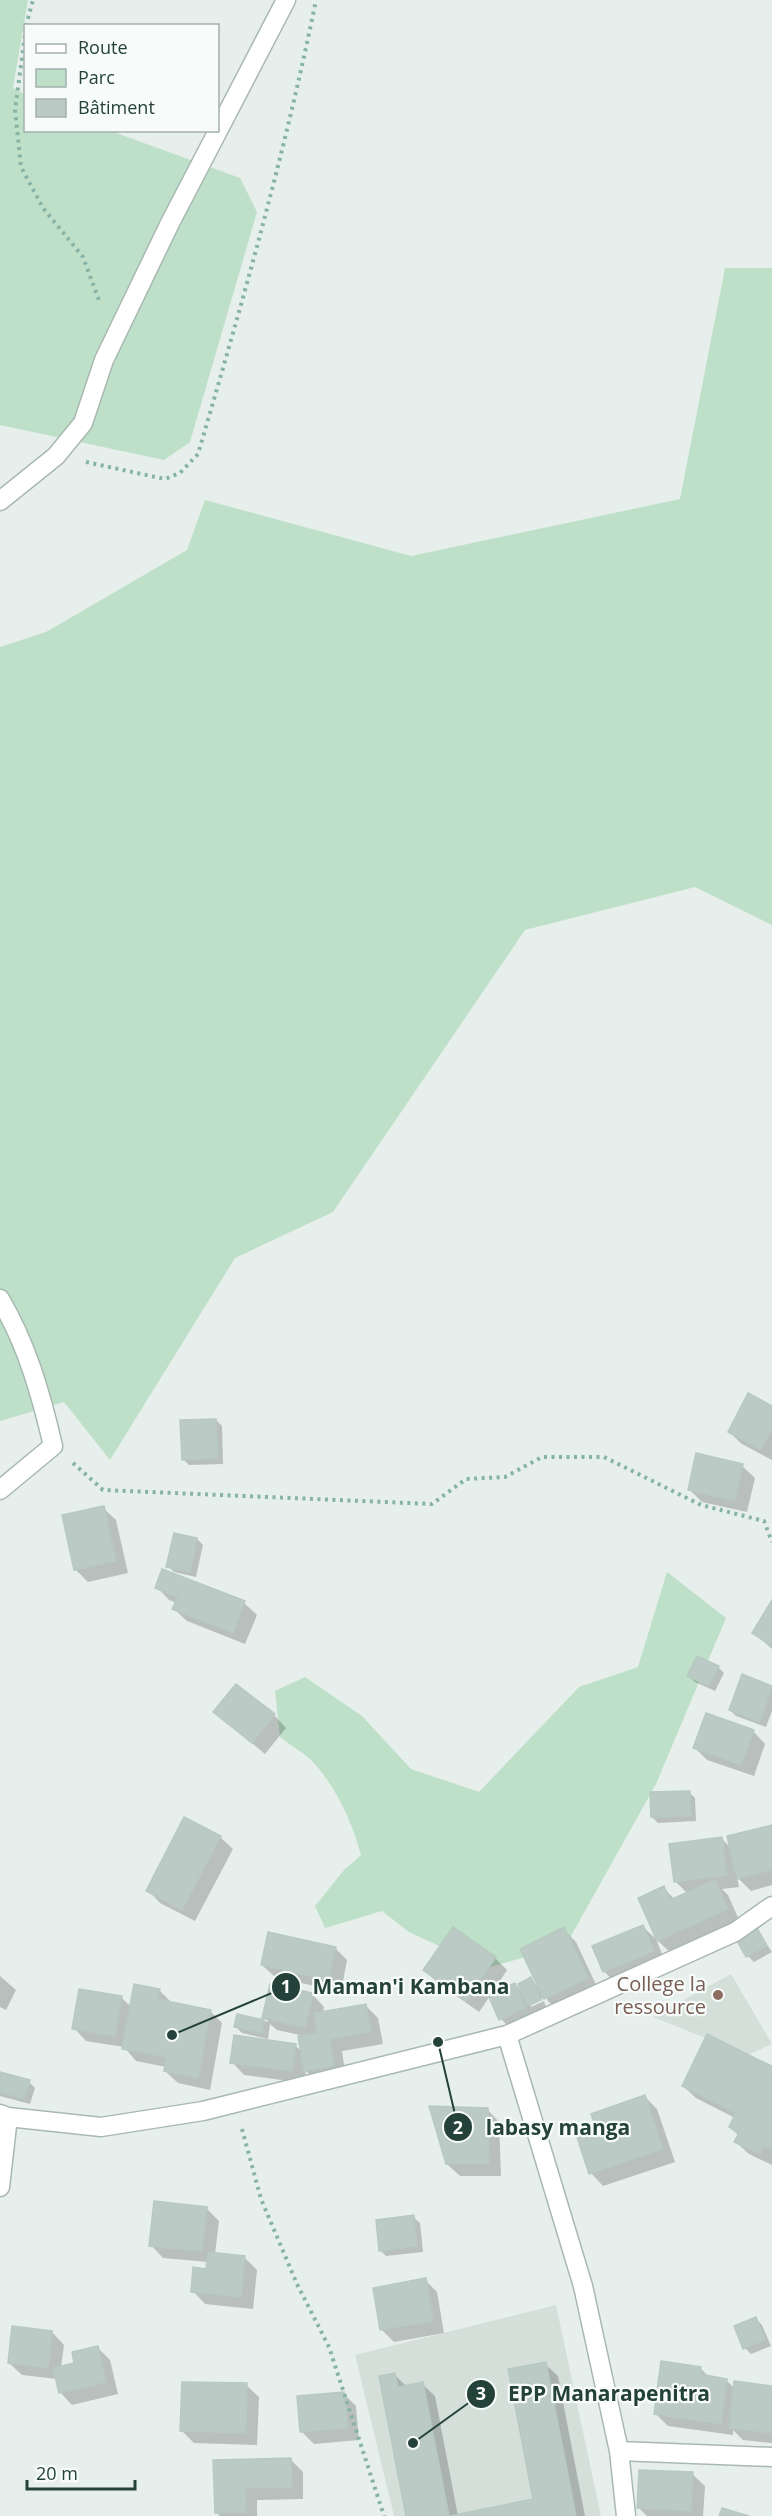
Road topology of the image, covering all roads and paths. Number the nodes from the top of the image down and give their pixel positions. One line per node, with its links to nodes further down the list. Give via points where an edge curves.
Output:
1 (33, 0): 4 (path)
2 (286, 0): 6 (street)
3 (316, 0): 9 (path, via 245,293 198,454 180,472 165,479)
4 (27, 24)
5 (24, 42): 8 (path, via 15,110 21,167 43,208 83,257)
6 (219, 130)
7 (218, 132): 9 (street, via 104,360 83,423)
8 (101, 305)
9 (56, 456): 10 (street)
10 (0, 501)
11 (0, 1299): 12 (street, via 38,1383)
12 (53, 1446): 13 (street); 14 (path, via 103,1490 432,1504 466,1479 505,1477 542,1457 604,1457 700,1505 764,1521)
13 (0, 1490)
14 (772, 1542)
15 (772, 1906): 16 (street, via 735,1932)
16 (507, 2035): 17 (street); 20 (street, via 584,2286)
17 (235, 2102): 18 (street, via 101,2127); 22 (path, via 261,2199 329,2347)
18 (4, 2116): 19 (street)
19 (0, 2187)
20 (619, 2451): 21 (street); 23 (street)
21 (772, 2457)
22 (384, 2516)
23 (626, 2516)

